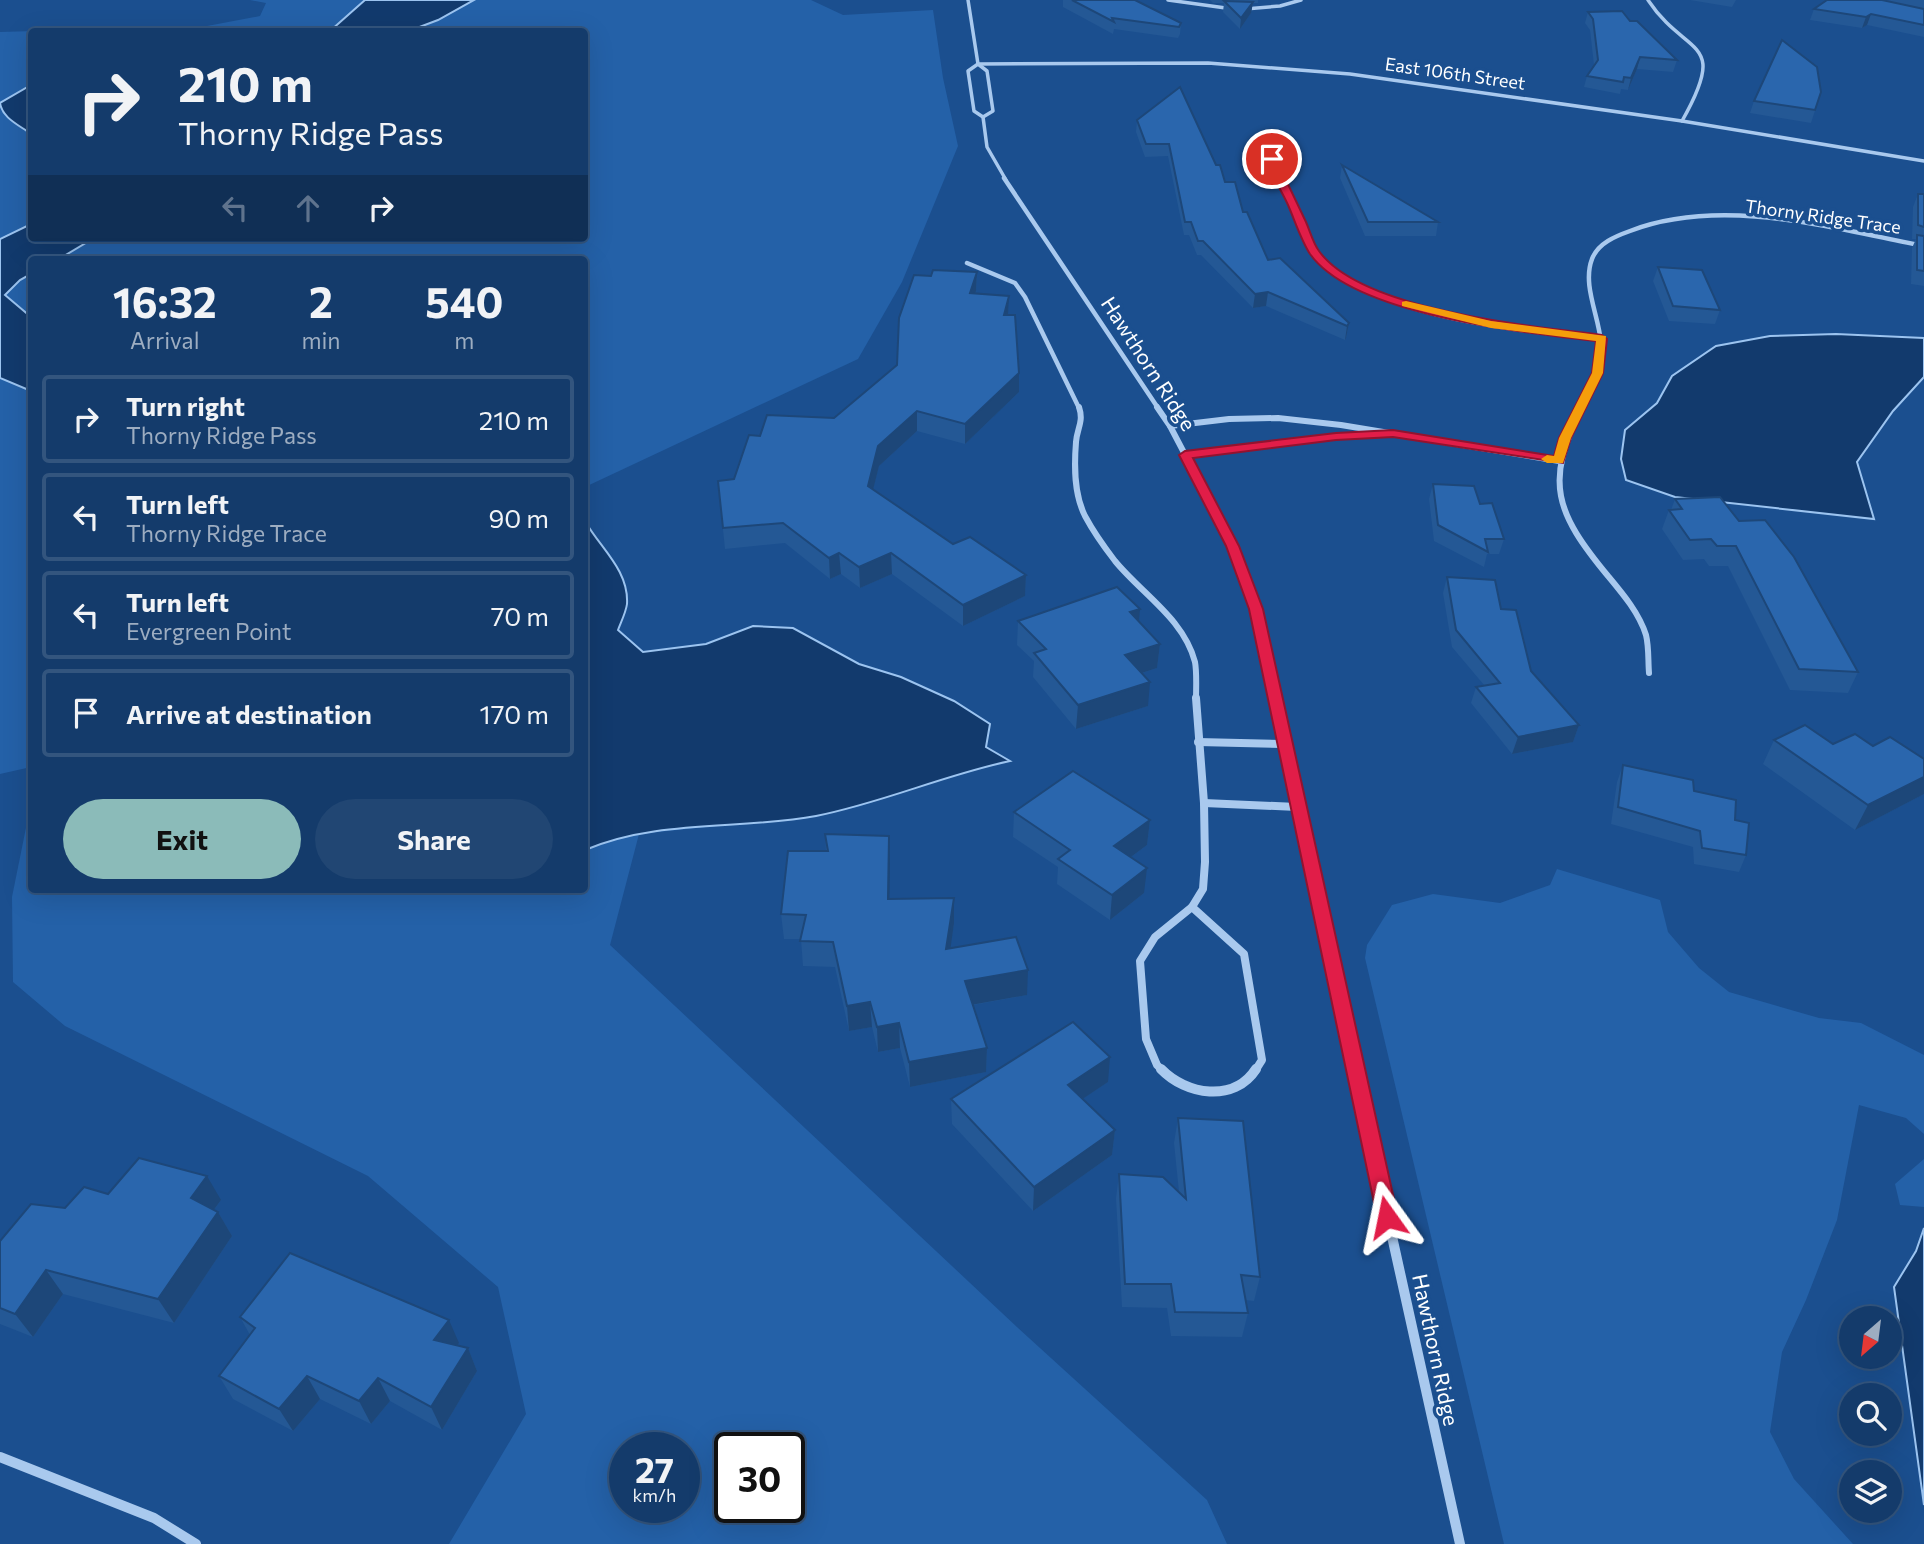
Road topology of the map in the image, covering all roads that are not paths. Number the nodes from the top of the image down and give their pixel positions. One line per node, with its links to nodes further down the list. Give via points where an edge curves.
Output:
1 (968, 0): 5 (street, Hawthorn Ridge)
2 (1168, 0): 3 (street, via 1228,9)
3 (1301, 0)
4 (1648, 0): 7 (street, via 1696,46 1704,62 1705,75)
5 (978, 64): 6 (street, Hawthorn Ridge, via 987,71 993,111); 6 (street, Hawthorn Ridge, via 968,71 968,80 974,111); 7 (street, East 106th Street, via 1290,68)
6 (983, 117): 13 (street, Hawthorn Ridge, via 987,147 999,170)
7 (1682, 121): 9 (street, East 106th Street)
8 (1262, 137): 12 (street, via 1309,244 1336,272 1365,289 1442,315)
9 (1924, 161)
10 (1924, 246): 12 (street, Thorny Ridge Trace, via 1748,218 1703,217 1630,229 1603,244 1591,263)
11 (967, 263): 18 (street, via 1015,282 1041,324 1083,419 1076,439 1075,466 1085,516 1115,561 1171,619 1187,643 1195,663)
12 (1602, 339): 16 (street, Thorny Ridge Trace, via 1598,373 1565,438)
13 (1170, 426): 14 (street, via 1278,418); 15 (street, Hawthorn Ridge)
14 (1393, 433): 15 (street); 16 (street)
15 (1185, 455): 19 (street, Hawthorn Ridge, via 1233,546 1256,609)
16 (1559, 461): 17 (street, Thorny Ridge Trace, via 1559,485 1570,525 1645,632)
17 (1648, 673)
18 (1198, 742): 19 (street); 20 (street)
19 (1284, 744): 21 (street, Hawthorn Ridge)
20 (1204, 803): 21 (street); 22 (street, via 1203,889)
21 (1297, 807): 25 (street, Hawthorn Ridge)
22 (1192, 907): 22 (street, via 1161,930 1140,961 1148,1047 1158,1066 1190,1089 1209,1093 1237,1089 1262,1059 1244,954)
23 (0, 1457): 24 (street, via 153,1518)
24 (196, 1544)
25 (1460, 1544)

